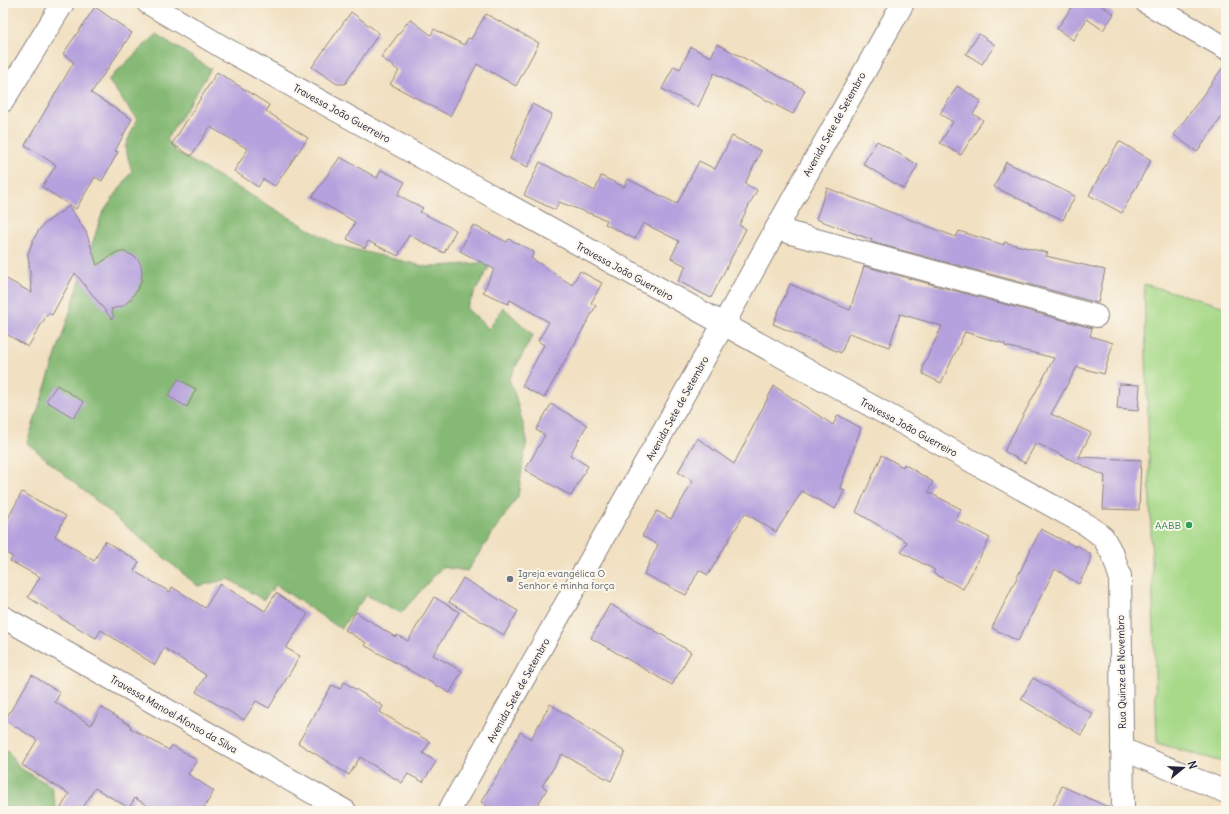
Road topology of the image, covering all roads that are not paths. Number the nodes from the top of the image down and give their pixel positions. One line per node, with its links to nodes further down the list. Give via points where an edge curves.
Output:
1 (63, 3): 6 (street)
2 (148, 3): 9 (street, Travessa João Guerreiro, via 224,48)
3 (903, 3): 7 (street, Avenida Sete de Setembro)
4 (1148, 3): 5 (street)
5 (1226, 48)
6 (3, 100)
7 (776, 229): 8 (street); 9 (street, Avenida Sete de Setembro)
8 (1096, 316)
9 (723, 325): 10 (street, Travessa João Guerreiro, via 1087,525); 15 (street, Avenida Sete de Setembro)
10 (1103, 537): 12 (street, Rua Quinze de Novembro, via 1120,576)
11 (3, 617): 14 (street, Travessa Manoel Afonso da Silva)
12 (1122, 749): 13 (street); 16 (street, Rua Quinze de Novembro)
13 (1226, 792)
14 (344, 811)
15 (449, 811)
16 (1123, 811)

